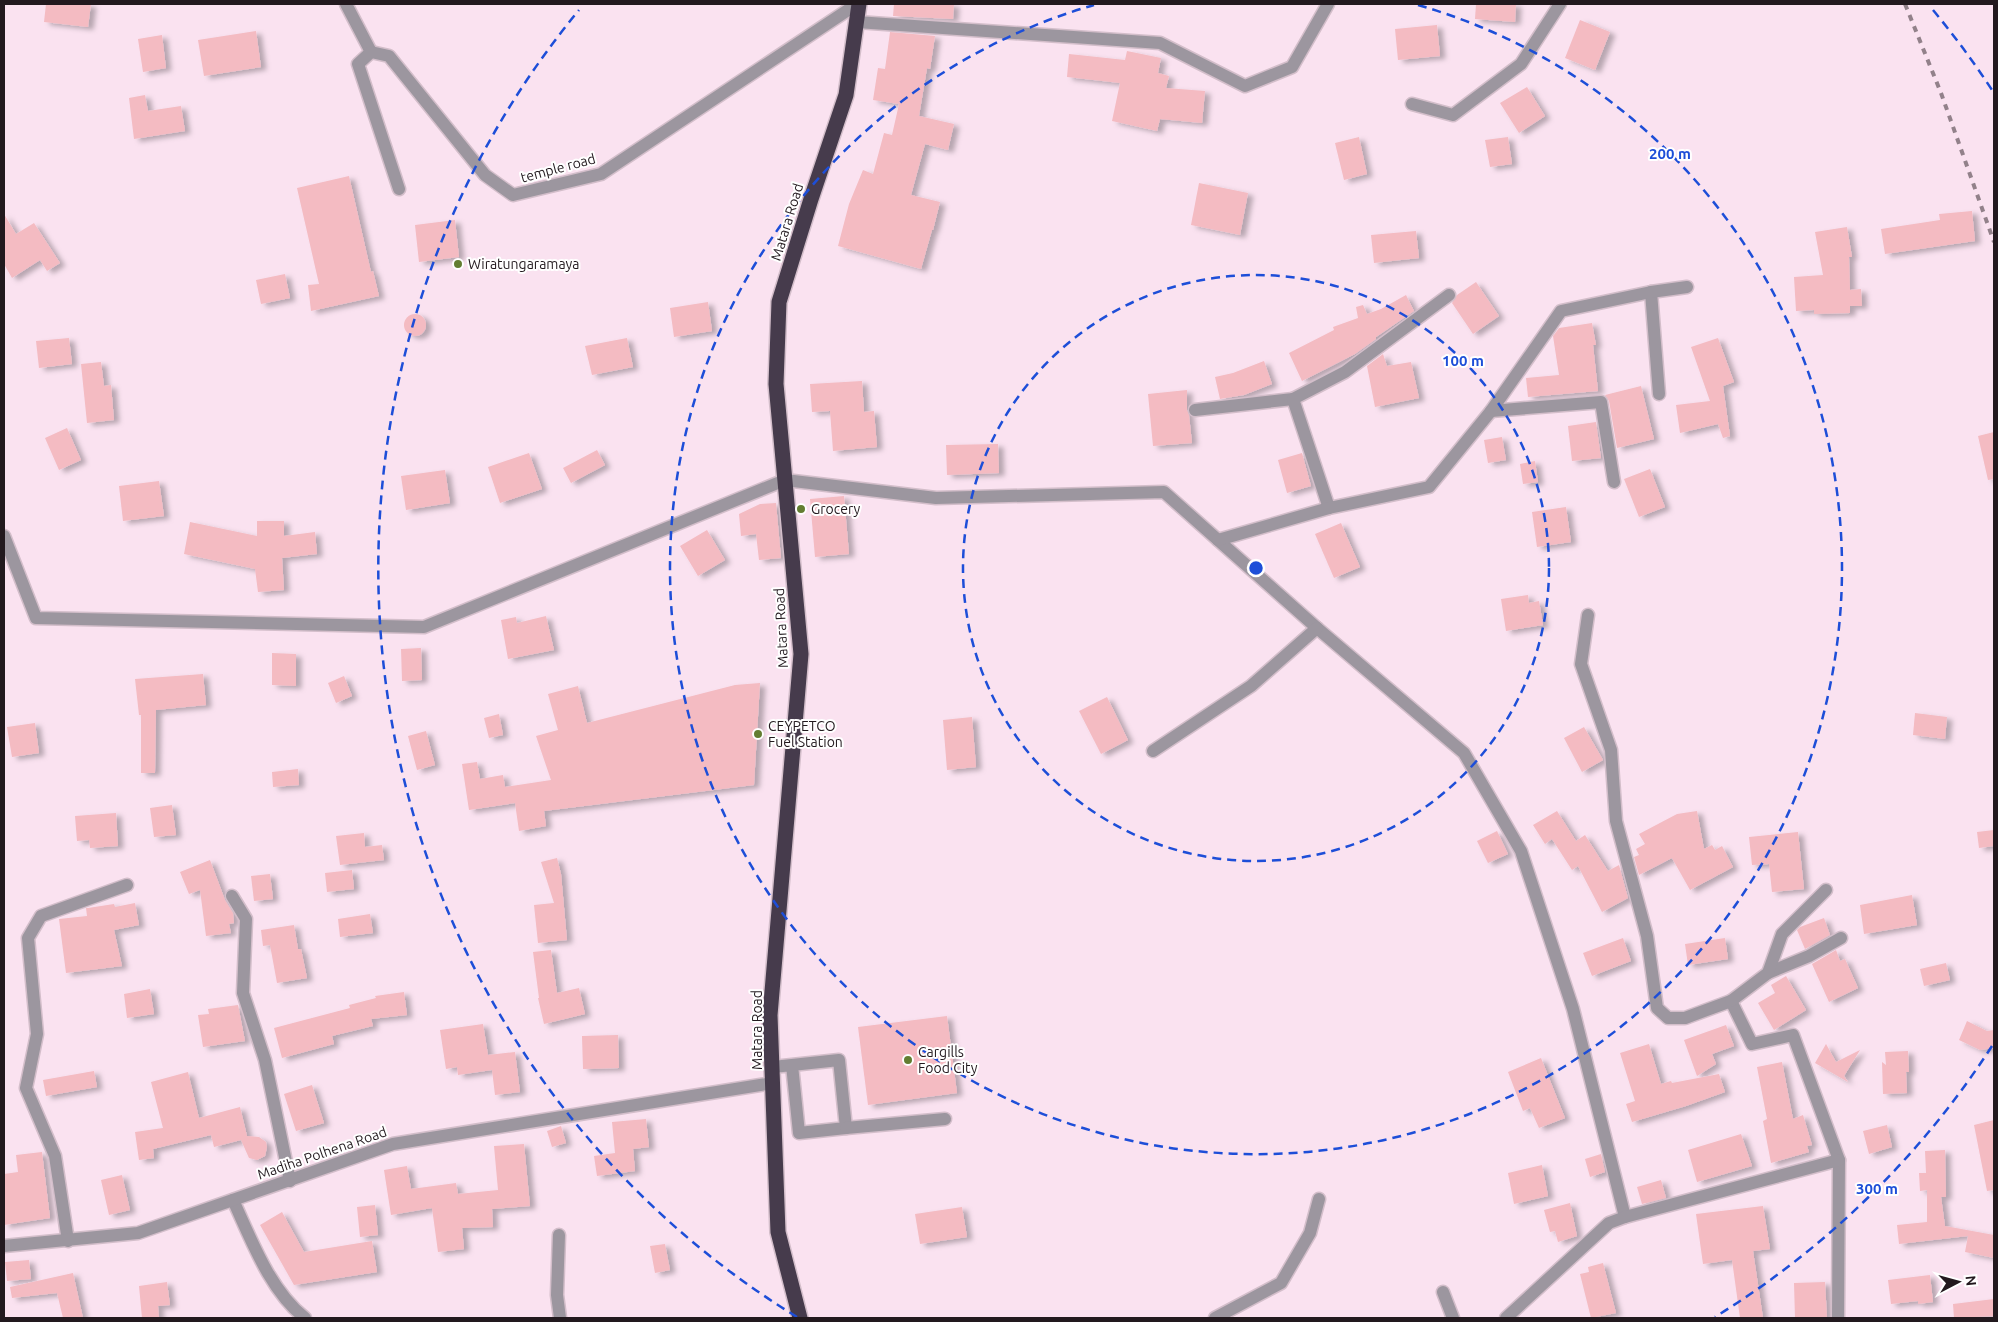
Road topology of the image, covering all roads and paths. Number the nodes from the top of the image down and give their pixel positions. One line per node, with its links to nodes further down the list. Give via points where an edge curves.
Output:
1 (346, 4): 6 (street)
2 (858, 4): 5 (highway, Matara Road); 6 (street, temple road, via 601,174 513,195 485,176 389,56)
3 (1328, 4): 5 (street, via 1292,66 1245,86 1160,43)
4 (1560, 4): 7 (street, via 1521,64 1453,115)
5 (857, 22): 16 (highway, Matara Road, via 846,95 779,302 776,384)
6 (371, 52): 8 (street, via 358,64)
7 (1412, 104)
8 (399, 189)
9 (1687, 287): 10 (street)
10 (1652, 292): 12 (street); 15 (street, via 1561,311)
11 (1449, 295): 13 (street, via 1345,372)
12 (1659, 394)
13 (1293, 399): 14 (street); 18 (street)
14 (1195, 410)
15 (1490, 411): 17 (street, via 1601,402); 18 (street, via 1429,487)
16 (786, 480): 19 (street, via 424,627 36,618); 20 (street, via 936,498 1164,492); 31 (highway, Matara Road, via 801,654 770,1015)
17 (1614, 482)
18 (1329, 508): 20 (street)
19 (4, 536)
20 (1218, 540): 22 (street)
21 (1588, 615): 29 (street, via 1581,664 1611,750 1616,821 1647,936 1657,1008 1668,1018 1685,1018)
22 (1317, 628): 23 (street, via 1251,686); 38 (street, via 1464,753 1521,851 1574,1009)
23 (1154, 751)
24 (128, 885): 40 (street, via 41,916 28,938 37,1034 26,1088 55,1156)
25 (1826, 890): 28 (street, via 1782,934)
26 (232, 896): 35 (street, via 246,919 243,993 265,1060)
27 (1841, 938): 28 (street)
28 (1768, 974): 29 (street)
29 (1731, 1001): 34 (street, via 1752,1044 1793,1035)
30 (792, 1065): 31 (street, Madiha Polhena Road); 33 (street, Madiha Polhena Road, via 839,1060); 33 (street, via 799,1133)
31 (773, 1075): 35 (street, Madiha Polhena Road, via 393,1144); 45 (highway, Matara Road, via 778,1232)
32 (945, 1119): 33 (street)
33 (846, 1128)
34 (1839, 1160): 38 (street); 49 (street)
35 (290, 1181): 37 (street, Madiha Polhena Road)
36 (1319, 1199): 46 (street, via 1310,1232 1281,1283)
37 (233, 1200): 40 (street, Madiha Polhena Road, via 138,1233); 43 (street, via 264,1266 294,1310)
38 (1625, 1217): 48 (street, via 1609,1223)
39 (559, 1235): 44 (street, via 557,1295)
40 (68, 1240): 41 (street, Madiha Polhena Road)
41 (4, 1246)
42 (1443, 1292): 47 (street)
43 (305, 1318)
44 (560, 1318)
45 (800, 1318)
46 (1214, 1318)
47 (1453, 1318)
48 (1506, 1318)
49 (1838, 1318)

